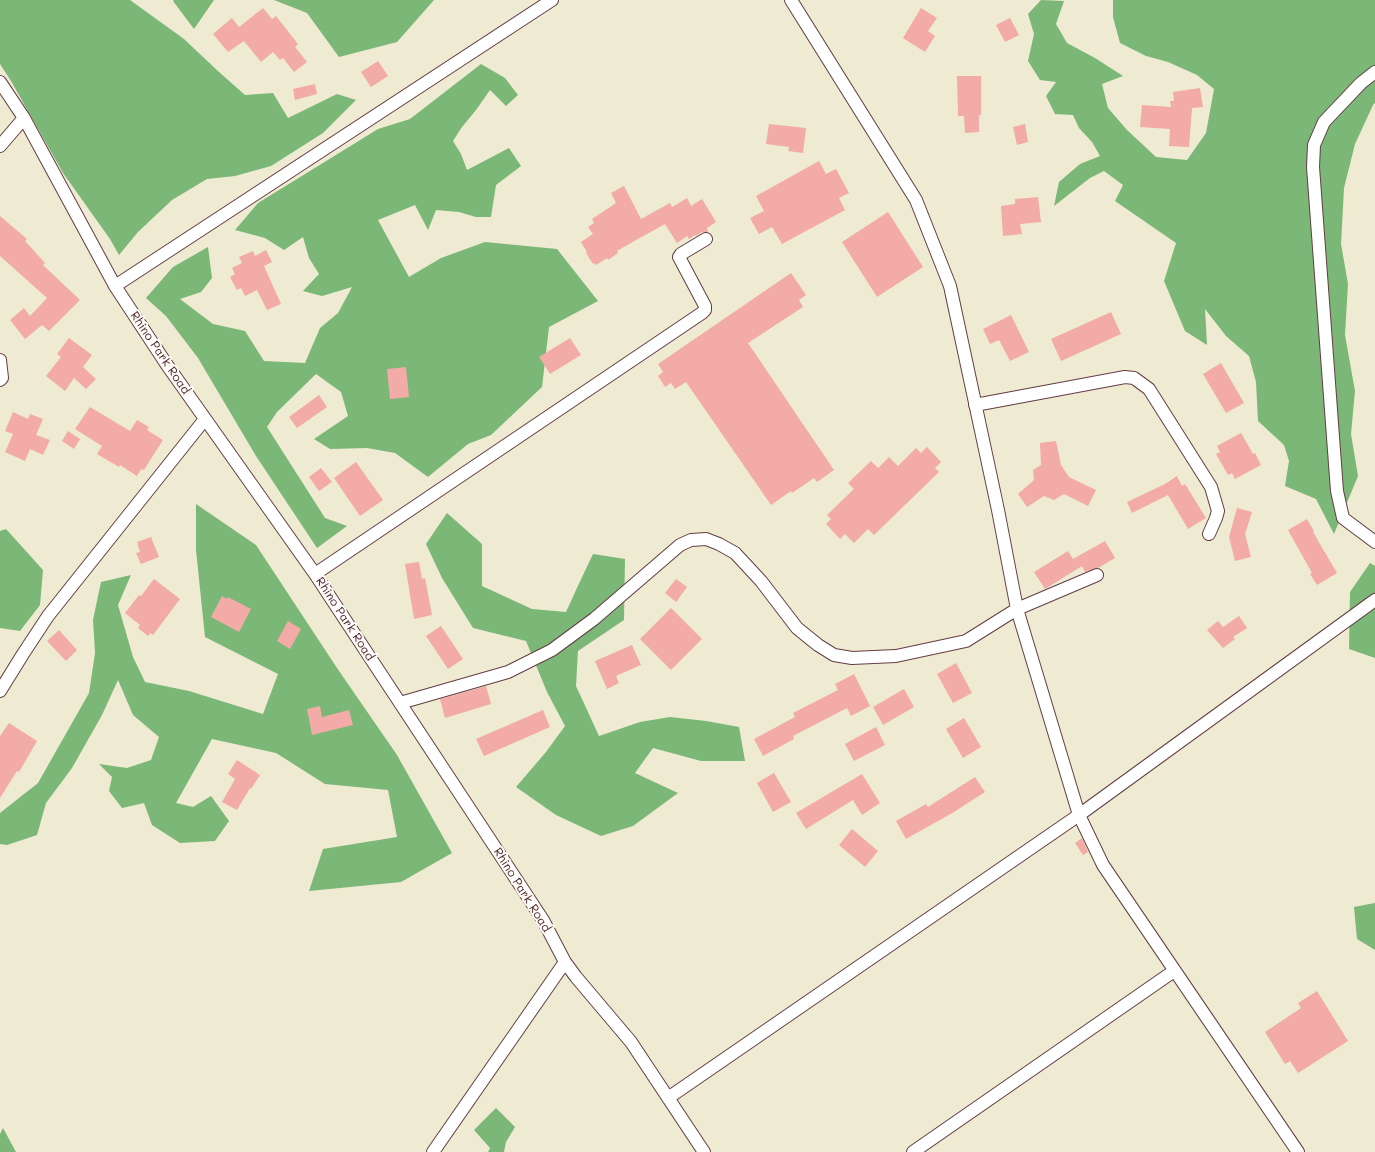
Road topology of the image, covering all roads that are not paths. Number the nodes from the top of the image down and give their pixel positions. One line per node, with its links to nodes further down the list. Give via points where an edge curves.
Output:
1 (552, 0): 8 (street)
2 (791, 0): 11 (street, via 916,200 950,286)
3 (1375, 72): 14 (street, via 1324,122 1314,145 1313,167 1337,492 1343,518)
4 (0, 82): 5 (street, Rhino Park Road)
5 (24, 118): 6 (street); 8 (street, Rhino Park Road)
6 (0, 146)
7 (706, 239): 15 (street, via 679,257 705,306 702,313)
8 (115, 286): 12 (street, Rhino Park Road)
9 (0, 360): 10 (street)
10 (0, 380)
11 (975, 404): 13 (street, via 1125,377 1134,378 1149,389 1211,487 1218,511); 18 (street)
12 (205, 419): 15 (street, Rhino Park Road); 19 (street, via 48,616)
13 (1209, 534)
14 (1375, 542)
15 (315, 574): 20 (street, Rhino Park Road)
16 (1097, 576): 18 (street)
17 (1375, 600): 21 (street)
18 (1017, 609): 20 (street, via 966,641 896,656 852,658 834,655 797,628 761,581 735,553 706,539 691,540 680,545 594,619 552,650 508,672); 21 (street)
19 (0, 691)
20 (400, 702): 22 (street, Rhino Park Road, via 543,920)
21 (1079, 815): 23 (street, via 1103,866); 24 (street)
22 (565, 962): 24 (street, Rhino Park Road, via 631,1042); 25 (street)
23 (1174, 971): 27 (street); 28 (street)
24 (668, 1098): 26 (street, Rhino Park Road)
25 (433, 1152)
26 (704, 1152)
27 (912, 1152)
28 (1298, 1152)

